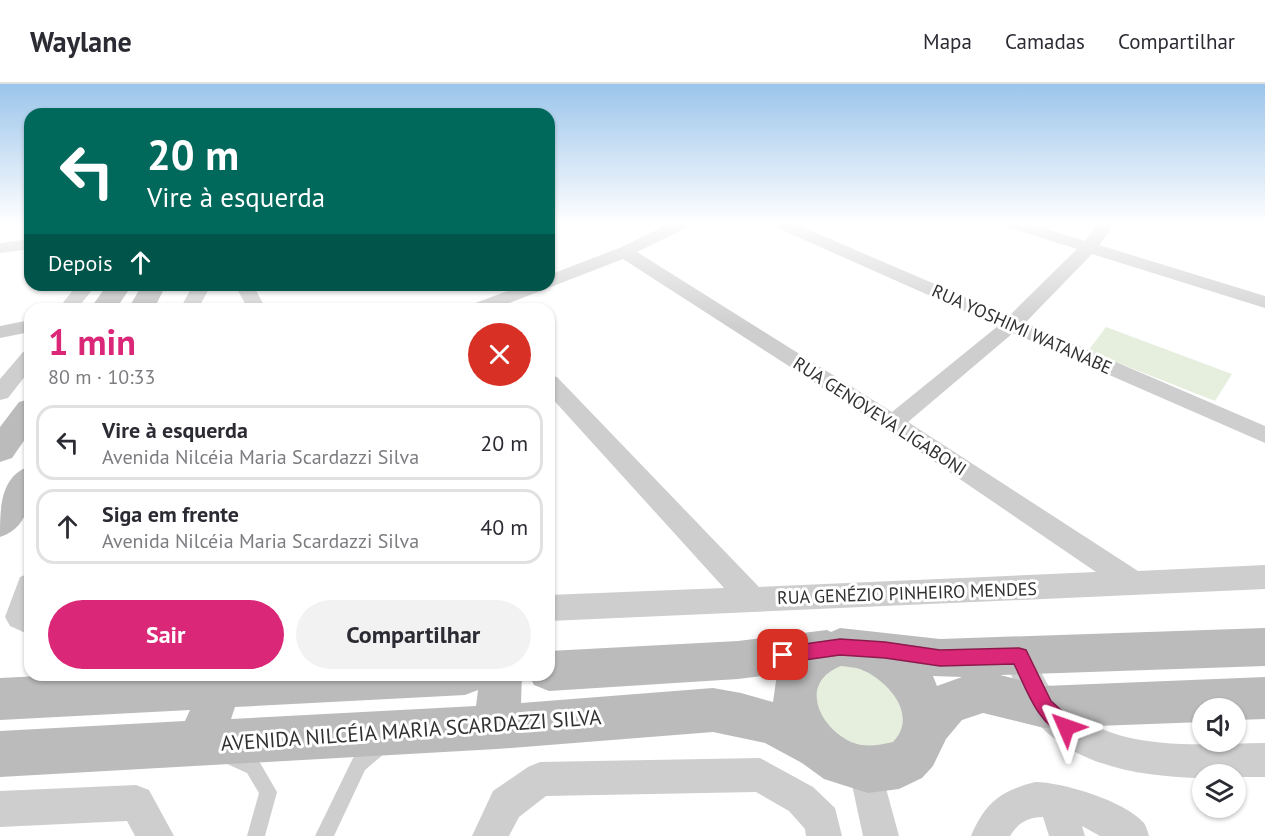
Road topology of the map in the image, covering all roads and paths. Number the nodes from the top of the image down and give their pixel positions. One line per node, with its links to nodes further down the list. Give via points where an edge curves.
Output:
1 (609, 258): 6 (street)
2 (635, 258): 19 (street, RUA GENOVEVA LIGABONI)
3 (859, 258): 12 (street, RUA YOSHIMI WATANABE)
4 (1079, 258): 12 (street)
5 (1122, 258): 9 (street)
6 (555, 279)
7 (82, 291): 10 (street)
8 (525, 291): 11 (street)
9 (1265, 302)
10 (72, 303)
11 (494, 303)
12 (1012, 325): 19 (street); 20 (street, RUA YOSHIMI WATANABE)
13 (24, 327): 14 (street)
14 (0, 332)
15 (24, 363): 17 (street)
16 (555, 388): 26 (street)
17 (0, 393)
18 (24, 417): 21 (street)
19 (893, 423): 25 (street, RUA GENOVEVA LIGABONI)
20 (1265, 435)
21 (0, 450)
22 (24, 487): 23 (street)
23 (0, 523)
24 (1265, 578): 25 (street, RUA GENÉZIO PINHEIRO MENDES)
25 (1134, 583): 26 (street, RUA GENÉZIO PINHEIRO MENDES)
26 (752, 599): 27 (street, RUA GENÉZIO PINHEIRO MENDES)
27 (555, 608)
28 (1265, 647): 30 (street)
29 (840, 648): 30 (street, via 940,658); 31 (street, via 738,660); 40 (street, via 872,652 908,678 925,716); 42 (street, via 813,657 800,669 794,687 794,706 801,726)
30 (1019, 656): 37 (street)
31 (555, 671)
32 (343, 681): 34 (street)
33 (501, 681): 38 (street)
34 (221, 687): 36 (street); 41 (street)
35 (1265, 698): 37 (street)
36 (0, 699)
37 (1044, 707): 40 (street, via 983,692 969,695 946,705); 44 (street, via 1088,740 1146,760)
38 (497, 727): 39 (street, AVENIDA NILCÉIA MARIA SCARDAZZI SILVA); 42 (street, AVENIDA NILCÉIA MARIA SCARDAZZI SILVA, via 713,710 765,719)
39 (396, 733): 41 (street, AVENIDA NILCÉIA MARIA SCARDAZZI SILVA); 50 (lane, via 359,764)
40 (924, 736): 45 (street, via 916,752 903,764)
41 (200, 743): 43 (street, AVENIDA NILCÉIA MARIA SCARDAZZI SILVA); 49 (lane, via 253,767 268,792)
42 (815, 745): 45 (street, via 847,766)
43 (0, 754)
44 (1265, 760)
45 (866, 771): 53 (street)
46 (1055, 801): 54 (street, via 1016,806 1005,812); 55 (street); 56 (street, via 1102,815)
47 (0, 809): 48 (street, via 136,803)
48 (156, 834)
49 (255, 836)
50 (324, 836)
51 (490, 836): 52 (street, via 506,804 540,779 760,775 801,799 822,821)
52 (824, 836)
53 (881, 836)
54 (989, 836)
55 (1067, 836)
56 (1131, 836)

